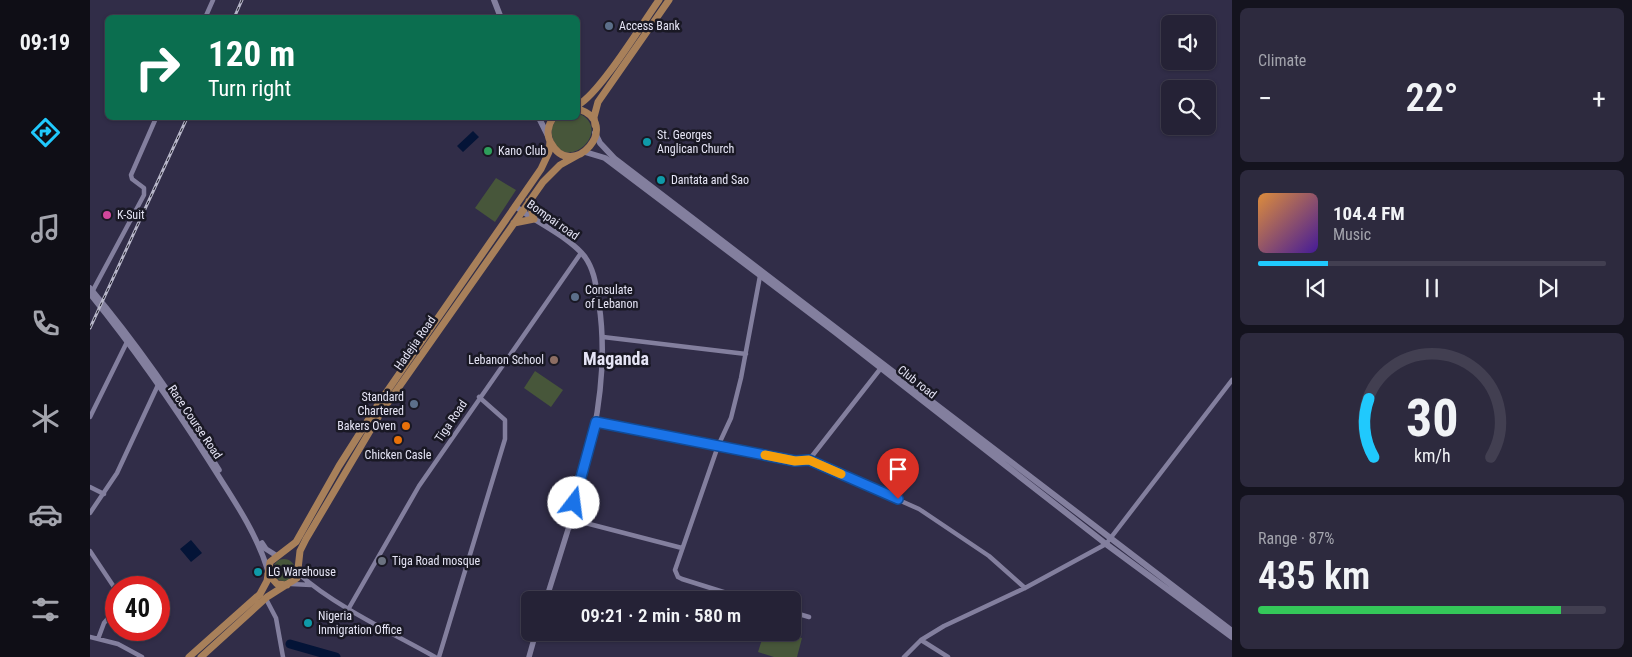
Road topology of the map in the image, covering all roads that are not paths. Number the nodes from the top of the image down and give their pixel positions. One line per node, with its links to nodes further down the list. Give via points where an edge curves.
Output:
1 (214, 0): 5 (street)
2 (494, 0): 6 (main road)
3 (659, 0): 7 (main road, via 597,87)
4 (669, 0): 12 (main road, via 601,97 595,110)
5 (206, 15)
6 (500, 15)
7 (580, 104)
8 (580, 110): 12 (main road, via 588,114)
9 (155, 120): 23 (street, via 131,175 144,188 144,194)
10 (540, 120): 13 (main road)
11 (552, 120): 13 (main road, Hadejia Road, via 548,128)
12 (595, 129): 14 (main road, via 591,146); 15 (main road, via 600,143 615,159)
13 (549, 139): 14 (main road, via 564,155); 17 (main road, Hadejia Road, via 546,161)
14 (582, 154): 15 (main road, Club road, via 605,158); 16 (main road, Hadejia Road, via 568,159 551,172)
15 (661, 197): 22 (main road, Club road); 27 (main road)
16 (529, 202): 18 (main road, Hadejia Road); 19 (main road)
17 (515, 206): 18 (street, Bompai road); 43 (main road, Hadejia Road, via 379,403 338,466 296,542)
18 (522, 212): 19 (street, Bompai road); 20 (main road, Hadejia Road)
19 (534, 219): 20 (main road); 21 (street, Bompai road)
20 (514, 223): 44 (main road, Hadejia Road, via 366,437 300,551)
21 (581, 253): 24 (street, Bompai road, via 592,269); 30 (street, Tiga Road)
22 (760, 276): 26 (street); 27 (main road, Club road)
23 (91, 292): 25 (street, Race Course Road); 43 (street, Race Course Road, via 139,349 191,424 264,546)
24 (603, 337): 26 (street); 32 (street, Bompai road)
25 (127, 342): 29 (street, Race Course Road); 31 (street)
26 (746, 354): 33 (street, via 731,418)
27 (878, 363): 34 (street); 39 (main road); 40 (main road, Club road)
28 (1232, 380): 39 (street)
29 (158, 385): 36 (street); 45 (street, Race Course Road, via 238,507 261,549)
30 (479, 397): 54 (street, Tiga Road, via 419,486); 69 (street, via 503,417 505,439)
31 (90, 417)
32 (596, 422): 33 (street); 38 (street, Bompai road)
33 (718, 446): 34 (street, via 795,461); 41 (street)
34 (809, 460): 50 (street, via 919,508 990,556)
35 (90, 487): 36 (street)
36 (104, 494): 37 (street)
37 (90, 513)
38 (570, 520): 41 (street); 51 (street, Bompai road)
39 (1112, 537): 40 (street); 58 (main road)
40 (1106, 544): 50 (street); 60 (main road, Club road)
41 (682, 548): 52 (street, via 676,570 678,577)
42 (90, 550): 47 (street)
43 (279, 555): 44 (main road, via 291,556); 45 (main road, via 270,562)
44 (298, 565): 46 (main road)
45 (268, 572): 48 (main road, via 277,584); 65 (main road, via 264,588 254,600)
46 (299, 574): 48 (main road); 49 (street)
47 (107, 576)
48 (289, 585): 49 (street); 53 (main road)
49 (312, 585): 54 (street)
50 (1025, 588): 62 (street)
51 (549, 591)
52 (722, 591)
53 (266, 599): 66 (main road); 67 (street, via 279,628)
54 (349, 608): 68 (street)
55 (801, 615): 56 (street)
56 (809, 617)
57 (105, 623): 61 (street)
58 (1232, 631)
59 (90, 637): 61 (street)
60 (1232, 638)
61 (98, 639): 64 (street, via 132,650)
62 (921, 640): 71 (street); 72 (street)
63 (533, 641): 70 (street)
64 (142, 657)
65 (189, 657)
66 (202, 657)
67 (283, 657)
68 (435, 657)
69 (439, 657)
70 (529, 657)
71 (904, 657)
72 (948, 657)

